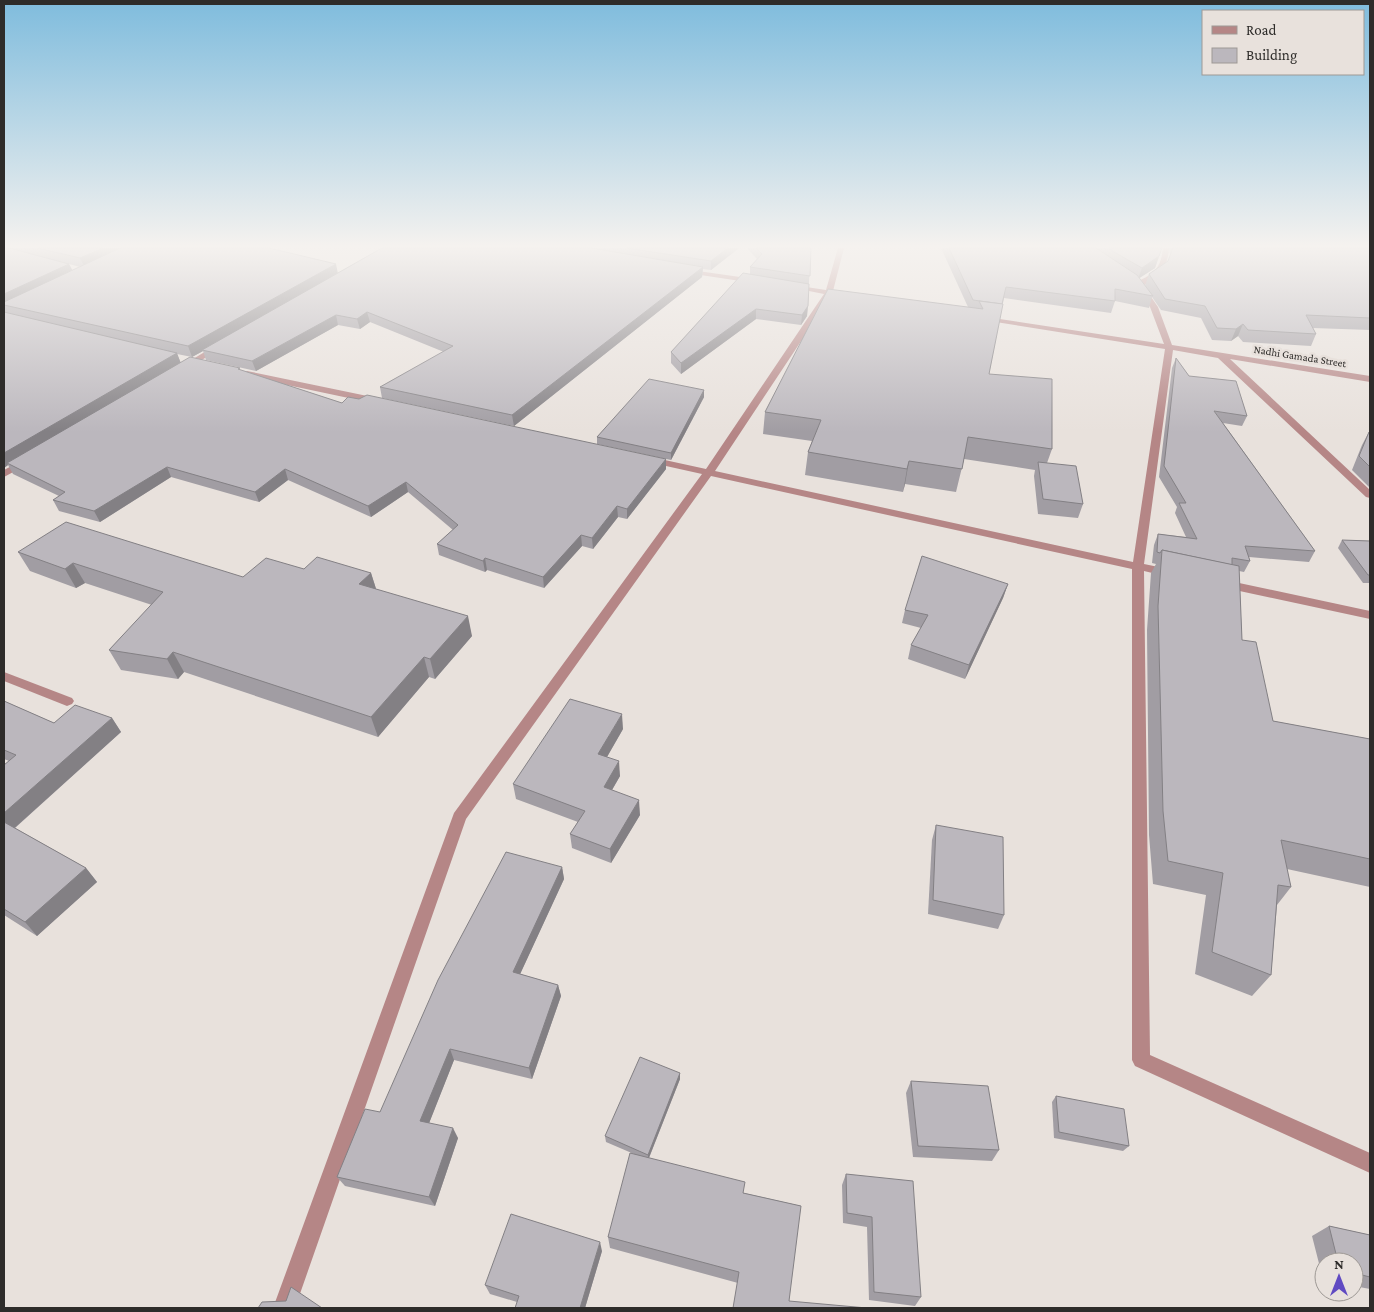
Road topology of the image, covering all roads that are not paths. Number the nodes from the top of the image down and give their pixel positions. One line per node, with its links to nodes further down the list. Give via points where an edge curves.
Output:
1 (823, 309): 16 (street)
2 (1155, 309): 5 (street)
3 (978, 317): 5 (street, Nadhi Gamada Street)
4 (226, 343): 8 (street)
5 (1169, 347): 6 (street, Nadhi Gamada Street); 19 (street)
6 (1220, 355): 12 (street, Nadhi Gamada Street); 18 (street)
7 (174, 358): 8 (street)
8 (193, 362): 9 (street); 11 (street)
9 (212, 366)
10 (232, 370): 13 (street)
11 (176, 372)
12 (1370, 379)
13 (388, 404)
14 (641, 458): 16 (street)
15 (30, 459): 17 (street)
16 (709, 472): 19 (street); 26 (street, via 459,817)
17 (4, 474)
18 (1370, 495)
19 (1138, 566): 20 (street); 25 (street, via 1141,1060)
20 (1177, 574)
21 (1215, 582): 22 (street)
22 (1370, 615)
23 (4, 676): 24 (street)
24 (67, 701)
25 (1370, 1163)
26 (284, 1308)

